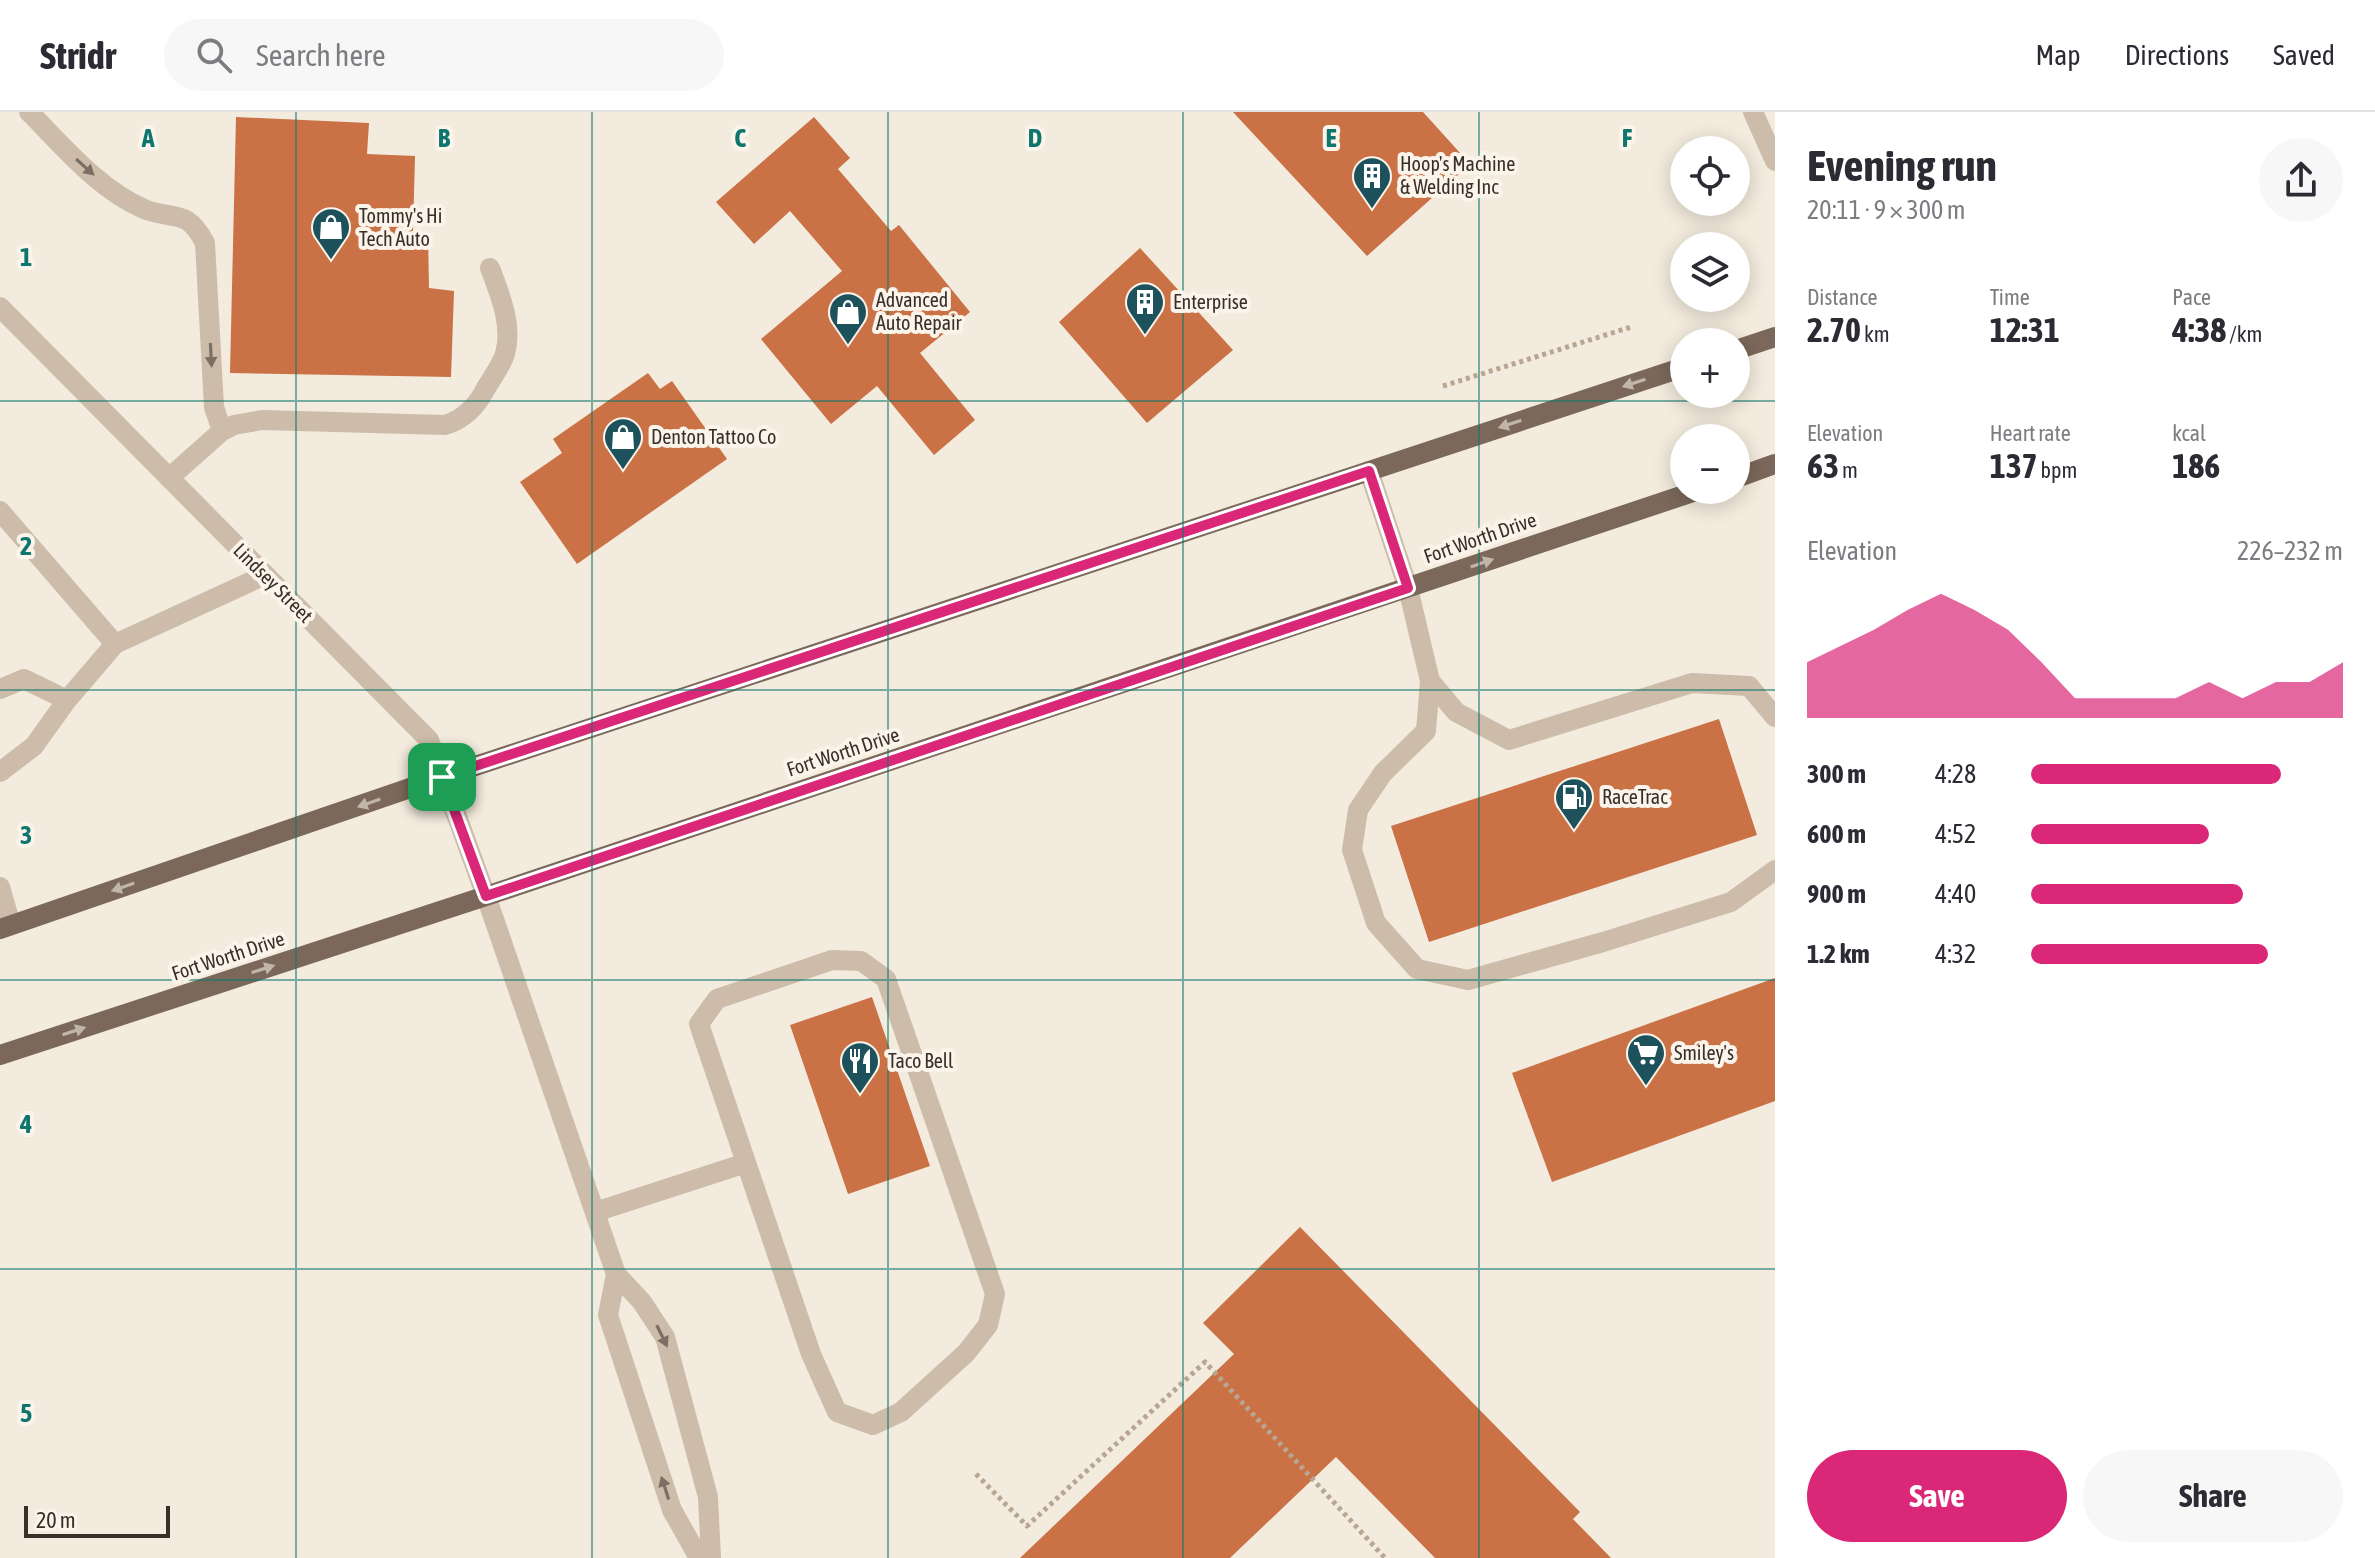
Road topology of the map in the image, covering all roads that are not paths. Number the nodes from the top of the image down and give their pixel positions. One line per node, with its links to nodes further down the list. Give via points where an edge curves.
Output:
1 (29, 112): 9 (street, one-way to 9, via 86,169 120,194 145,209 178,215 196,226 205,243 214,407)
2 (1753, 112): 3 (street)
3 (1775, 161)
4 (490, 268): 9 (street, via 504,306 505,355 479,402 459,421 445,425 262,420)
5 (0, 307): 13 (street, Lindsey Street)
6 (1775, 337): 7 (main road)
7 (1750, 345)
8 (1670, 372): 11 (main road, one-way to 11)
9 (222, 431): 13 (street)
10 (1775, 464): 12 (main road)
11 (1369, 471): 17 (street); 24 (main road)
12 (1750, 473)
13 (169, 478): 16 (street, Lindsey Street)
14 (1670, 500): 17 (main road, Fort Worth Drive, one-way to 14)
15 (0, 511): 18 (street)
16 (265, 575): 18 (street); 24 (street, Lindsey Street, via 429,740)
17 (1408, 588): 19 (street); 27 (main road, Fort Worth Drive)
18 (115, 644): 21 (street)
19 (1430, 681): 22 (street, via 1456,712 1509,740 1692,683 1749,686); 25 (street, via 1426,731 1383,773 1358,810 1352,850 1376,923 1417,969 1468,980 1731,902)
20 (0, 689): 21 (street, via 24,679)
21 (67, 700): 23 (street, via 34,746)
22 (1775, 717)
23 (0, 772)
24 (442, 777): 27 (street, Lindsey Street); 28 (main road, one-way to 28)
25 (1775, 870)
26 (0, 887): 28 (street)
27 (486, 896): 29 (main road, Fort Worth Drive, one-way to 27); 31 (street, Lindsey Street)
28 (6, 927)
29 (0, 1055)
30 (746, 1163): 30 (street, via 811,1354 837,1412 873,1425 901,1412 966,1353 988,1325 995,1294 886,979 861,961 832,960 717,999 699,1024); 31 (street)
31 (595, 1212): 32 (street, Lindsey Street)
32 (616, 1274): 33 (street, one-way to 32, via 672,1510 608,1315); 34 (street, one-way to 34, via 665,1337 708,1497)
33 (699, 1558)
34 (711, 1558)

